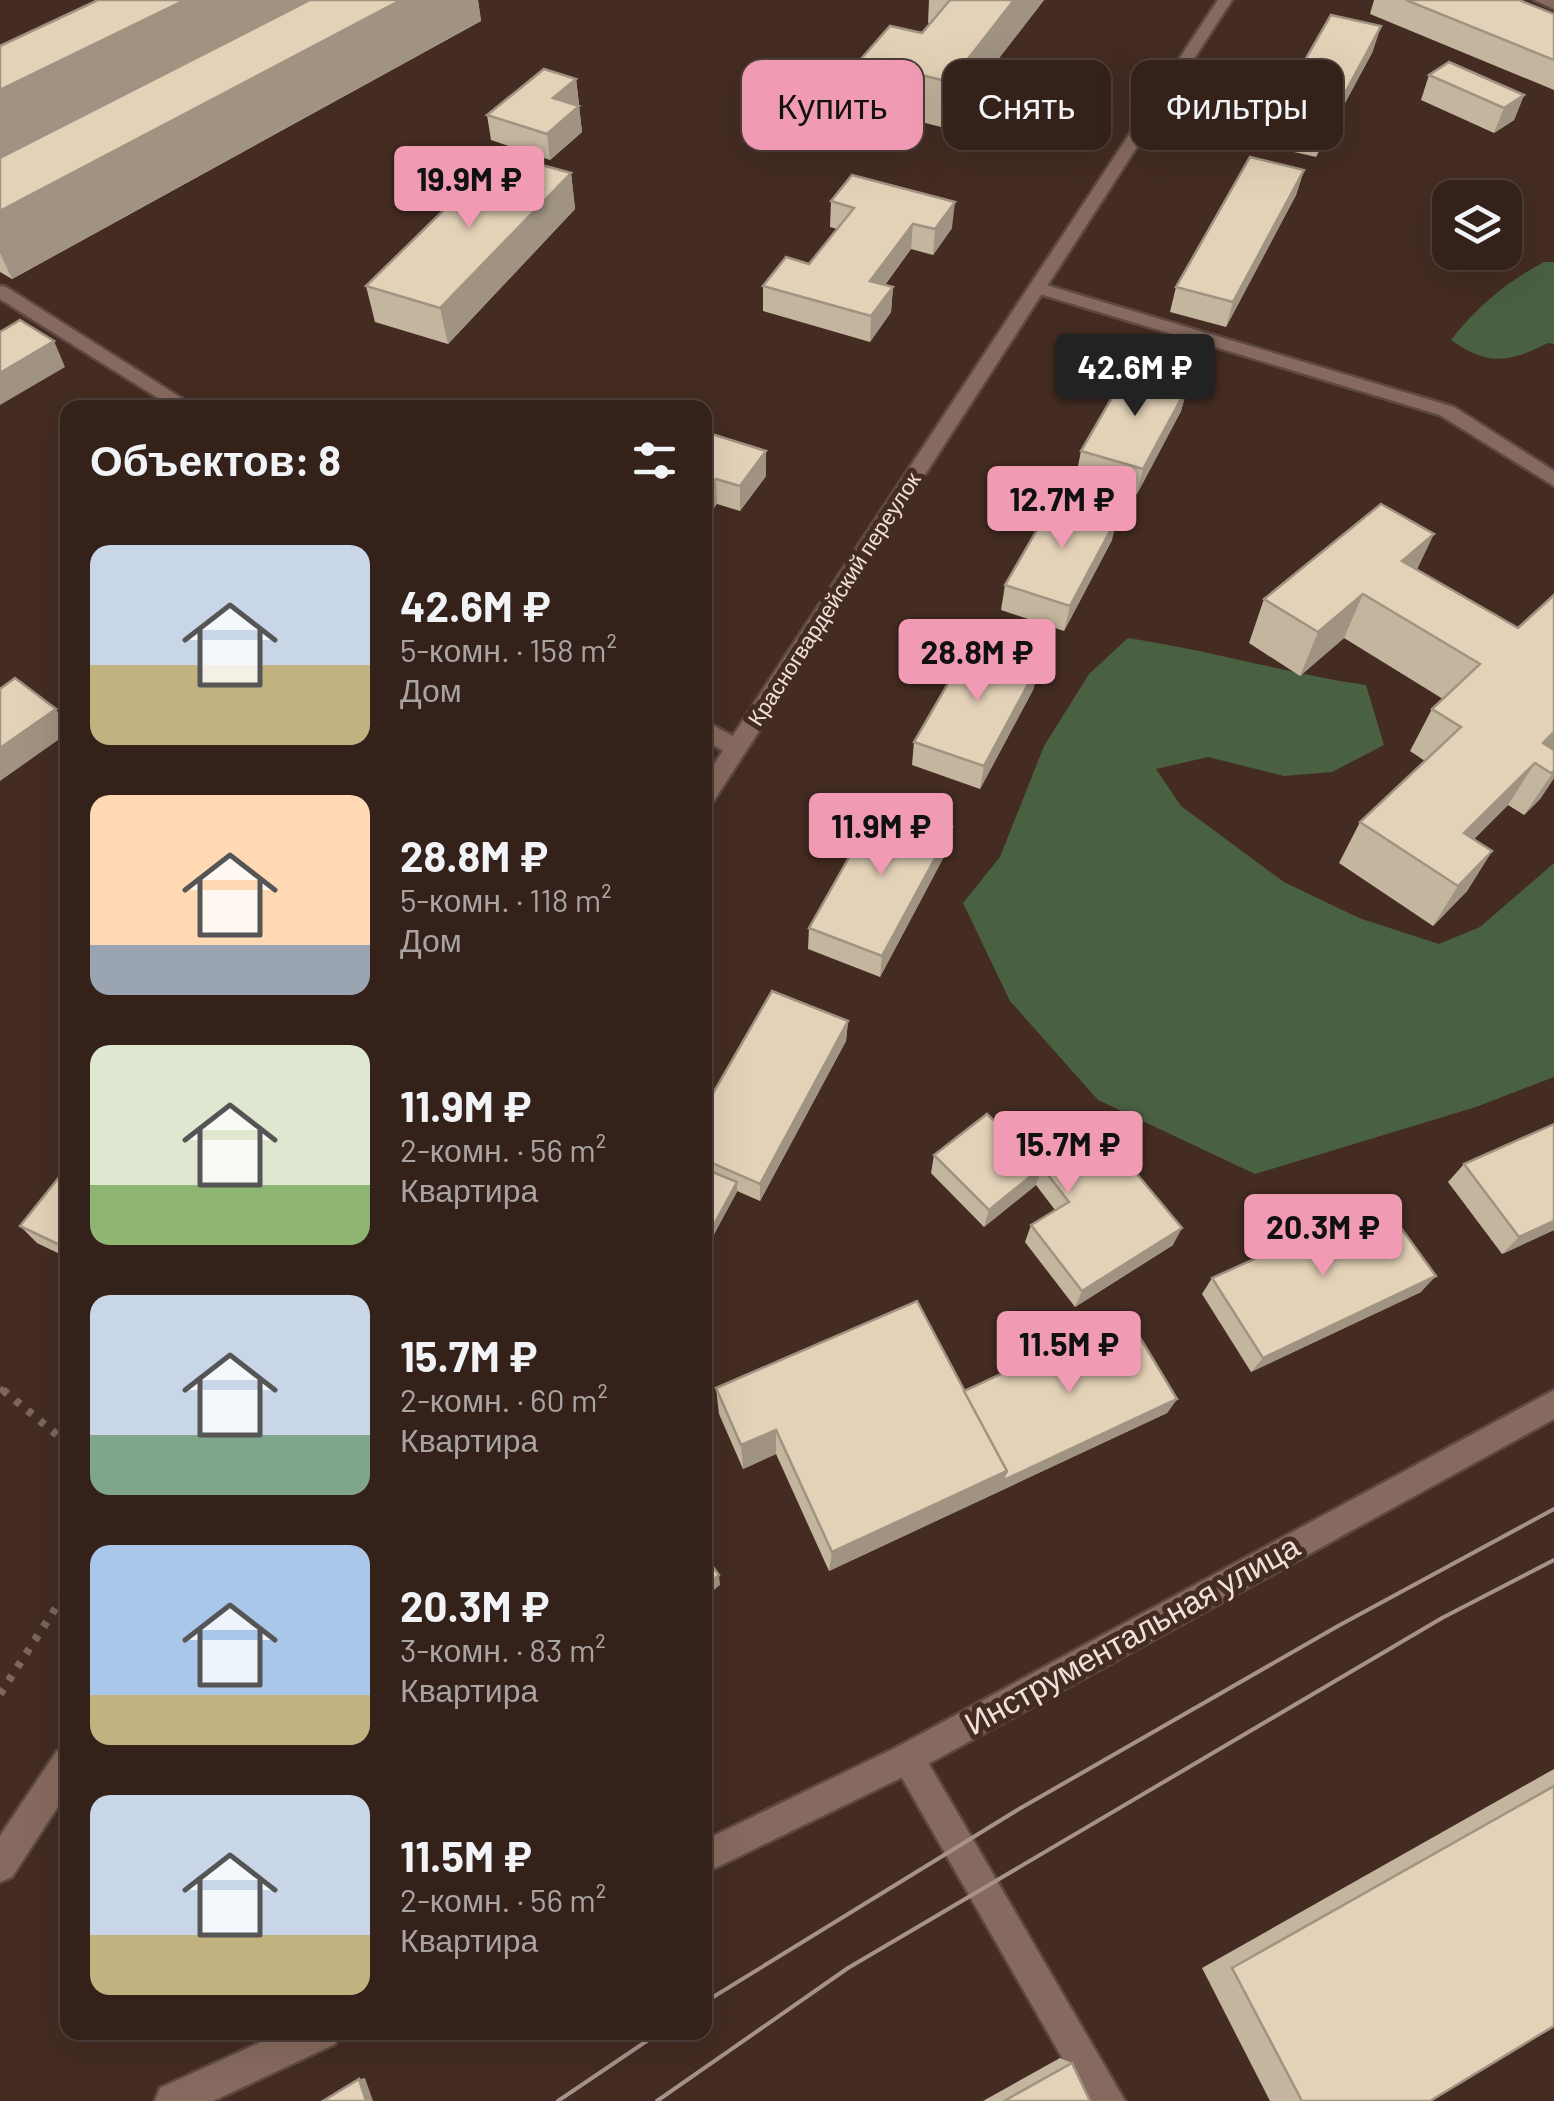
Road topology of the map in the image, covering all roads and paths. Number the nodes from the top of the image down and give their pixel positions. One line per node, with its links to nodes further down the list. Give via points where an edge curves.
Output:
1 (1225, 0): 4 (main road, Красногвардейский переулок)
2 (1541, 0): 3 (main road)
3 (1554, 5)
4 (1038, 288): 7 (main road, via 1447,412); 9 (main road, Красногвардейский переулок)
5 (0, 290): 6 (main road)
6 (175, 400)
7 (1554, 480)
8 (712, 733): 9 (main road)
9 (736, 748): 10 (main road, Красногвардейский переулок)
10 (712, 785)
11 (0, 1388): 13 (path)
12 (1554, 1404): 18 (main road, Инструментальная улица)
13 (60, 1437)
14 (60, 1601): 16 (path)
15 (0, 1671): 16 (path)
16 (8, 1682): 17 (path)
17 (0, 1694)
18 (908, 1758): 20 (main road, Инструментальная улица); 24 (main road)
19 (60, 1774): 21 (main road)
20 (712, 1854)
21 (0, 1865)
22 (306, 2040): 23 (main road)
23 (174, 2101)
24 (1107, 2101)

